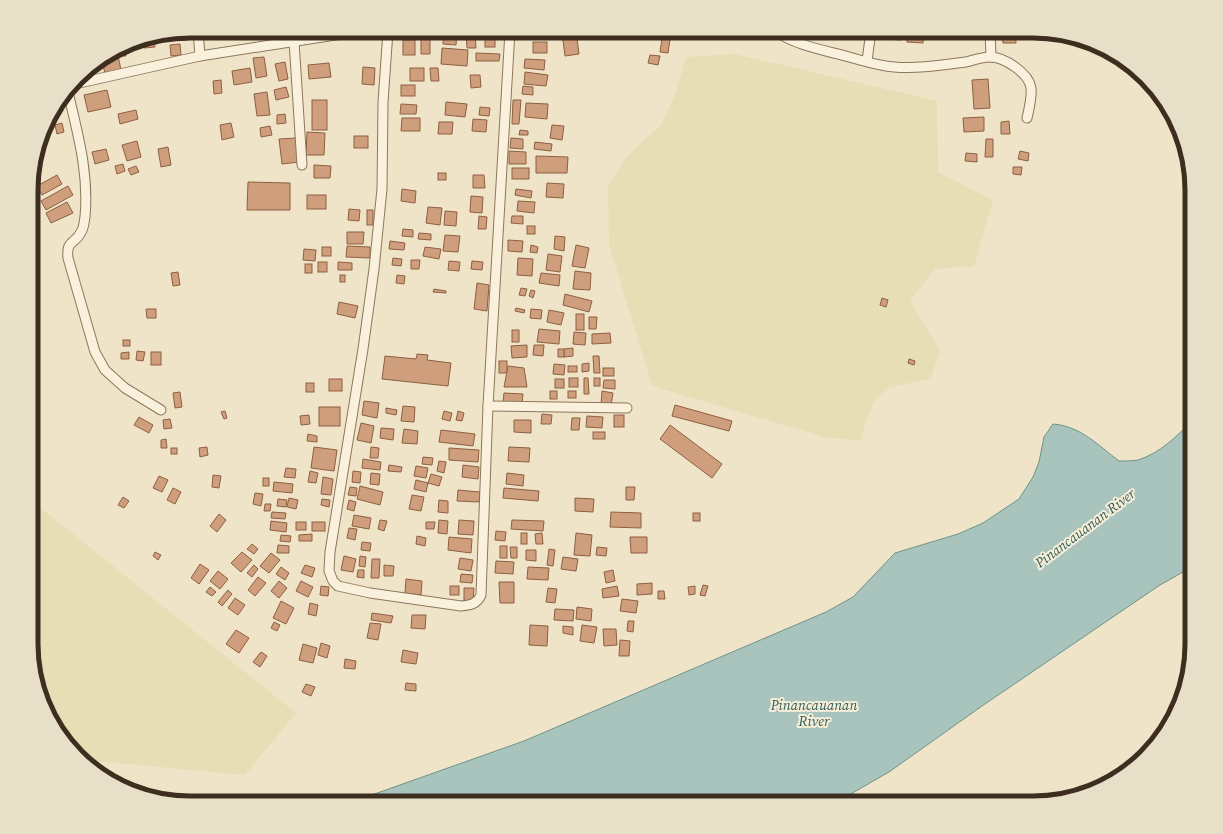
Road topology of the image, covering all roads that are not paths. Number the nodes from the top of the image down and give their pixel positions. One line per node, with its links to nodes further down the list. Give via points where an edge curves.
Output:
1 (199, 38): 9 (street)
2 (319, 38): 8 (street)
3 (388, 38): 16 (street, via 383,102 382,189 374,269 330,552 329,571 338,586 370,594 461,606 479,601)
4 (510, 38): 16 (street)
5 (785, 38): 11 (street)
6 (870, 38): 11 (street)
7 (990, 38): 10 (street)
8 (294, 42): 9 (street); 15 (street)
9 (200, 56): 12 (street)
10 (991, 57): 11 (street, via 922,67 893,67); 14 (street, via 1012,64 1026,77 1031,87)
11 (867, 61)
12 (82, 83)
13 (69, 97): 18 (street, via 84,161 86,192 81,234 67,250 95,352 105,370 125,388)
14 (1026, 118)
15 (302, 165)
16 (488, 406): 17 (street)
17 (627, 408)
18 (161, 410)

